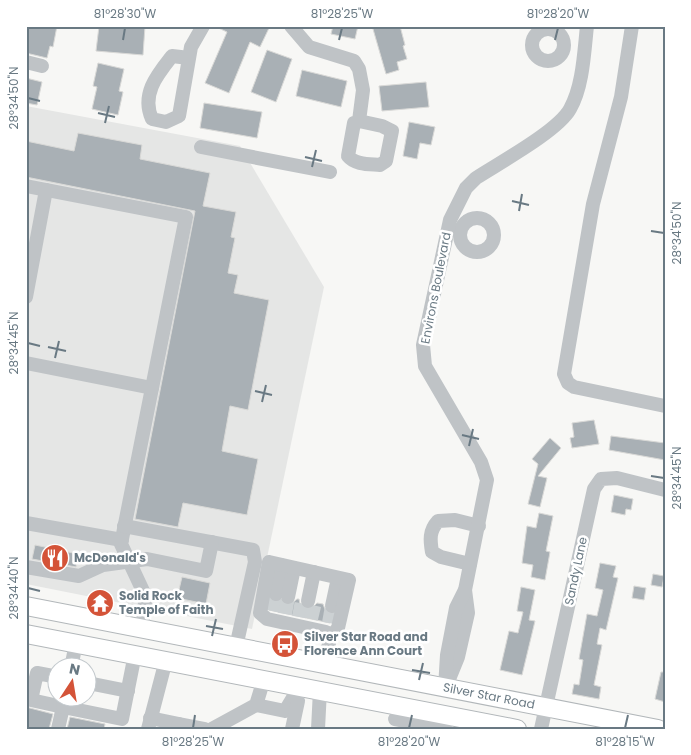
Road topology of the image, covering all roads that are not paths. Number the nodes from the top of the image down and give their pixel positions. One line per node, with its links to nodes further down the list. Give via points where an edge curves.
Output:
1 (203, 26): 7 (street, via 191,47)
2 (291, 26): 10 (street, via 309,46 354,61 363,90)
3 (588, 26): 6 (street, Environs Boulevard)
4 (632, 26): 18 (street, via 621,97 593,204 564,374 574,387)
5 (563, 48): 6 (street)
6 (584, 52): 22 (street, Environs Boulevard, via 570,110 559,123 476,178 466,188 450,220 453,232 423,345 426,366 481,462 487,480)
7 (189, 58): 7 (street, via 180,116 166,122 152,120 148,109 149,91 156,76 172,56)
8 (26, 62): 9 (street)
9 (42, 66)
10 (359, 121)
11 (201, 147): 12 (street)
12 (330, 172)
13 (26, 186): 14 (street)
14 (46, 190): 15 (street); 17 (street, via 186,217)
15 (26, 297)
16 (26, 363): 17 (street)
17 (152, 388): 21 (street)
18 (665, 406)
19 (665, 490): 51 (street, Sandy Lane, via 618,478 601,479 594,489)
20 (26, 523): 23 (street)
21 (124, 526): 23 (street); 24 (street)
22 (478, 526): 26 (street, Environs Boulevard); 26 (street, via 455,520 438,521 430,537 432,552)
23 (122, 540): 25 (street)
24 (212, 542): 25 (street, via 206,571 147,558); 37 (street, via 252,550 255,562)
25 (128, 562): 27 (street, via 102,565 79,576); 33 (street, via 145,598)
26 (470, 564): 45 (street, Environs Boulevard, via 465,590 468,613 458,657)
27 (26, 567)
28 (301, 569): 29 (street); 30 (street); 30 (street); 30 (street); 34 (street, via 270,562 260,613)
29 (338, 578): 32 (street); 34 (street, via 349,580 338,628)
30 (295, 598)
31 (26, 606): 33 (main road, Silver Star Road)
32 (332, 606)
33 (142, 628): 37 (main road, Silver Star Road)
34 (329, 631): 41 (street)
35 (26, 634): 36 (main road)
36 (76, 643): 38 (main road); 39 (street)
37 (236, 647): 38 (main road, via 217,655 156,643); 41 (main road, Silver Star Road)
38 (135, 654): 40 (main road); 47 (street)
39 (73, 658)
40 (166, 660): 43 (main road); 56 (street)
41 (325, 664): 45 (main road, Silver Star Road)
42 (48, 675): 49 (street, via 37,673 31,700)
43 (264, 679): 48 (main road); 50 (street)
44 (98, 685): 47 (street)
45 (445, 688): 51 (main road, Silver Star Road)
46 (320, 690): 48 (main road); 54 (main road); 62 (street)
47 (128, 691): 55 (street, via 122,719)
48 (297, 691): 50 (street, via 285,711); 61 (street)
49 (48, 701)
50 (256, 705): 60 (street)
51 (546, 707): 64 (street, Sandy Lane); 65 (main road, Silver Star Road)
52 (63, 708): 58 (street)
53 (78, 708): 55 (street)
54 (396, 718): 63 (main road, via 449,716)
55 (113, 723)
56 (149, 724): 57 (street)
57 (178, 726): 59 (street)
58 (58, 729)
59 (205, 729)
60 (212, 729)
61 (292, 729)
62 (318, 729)
63 (517, 729)
64 (541, 729)
65 (658, 729)

